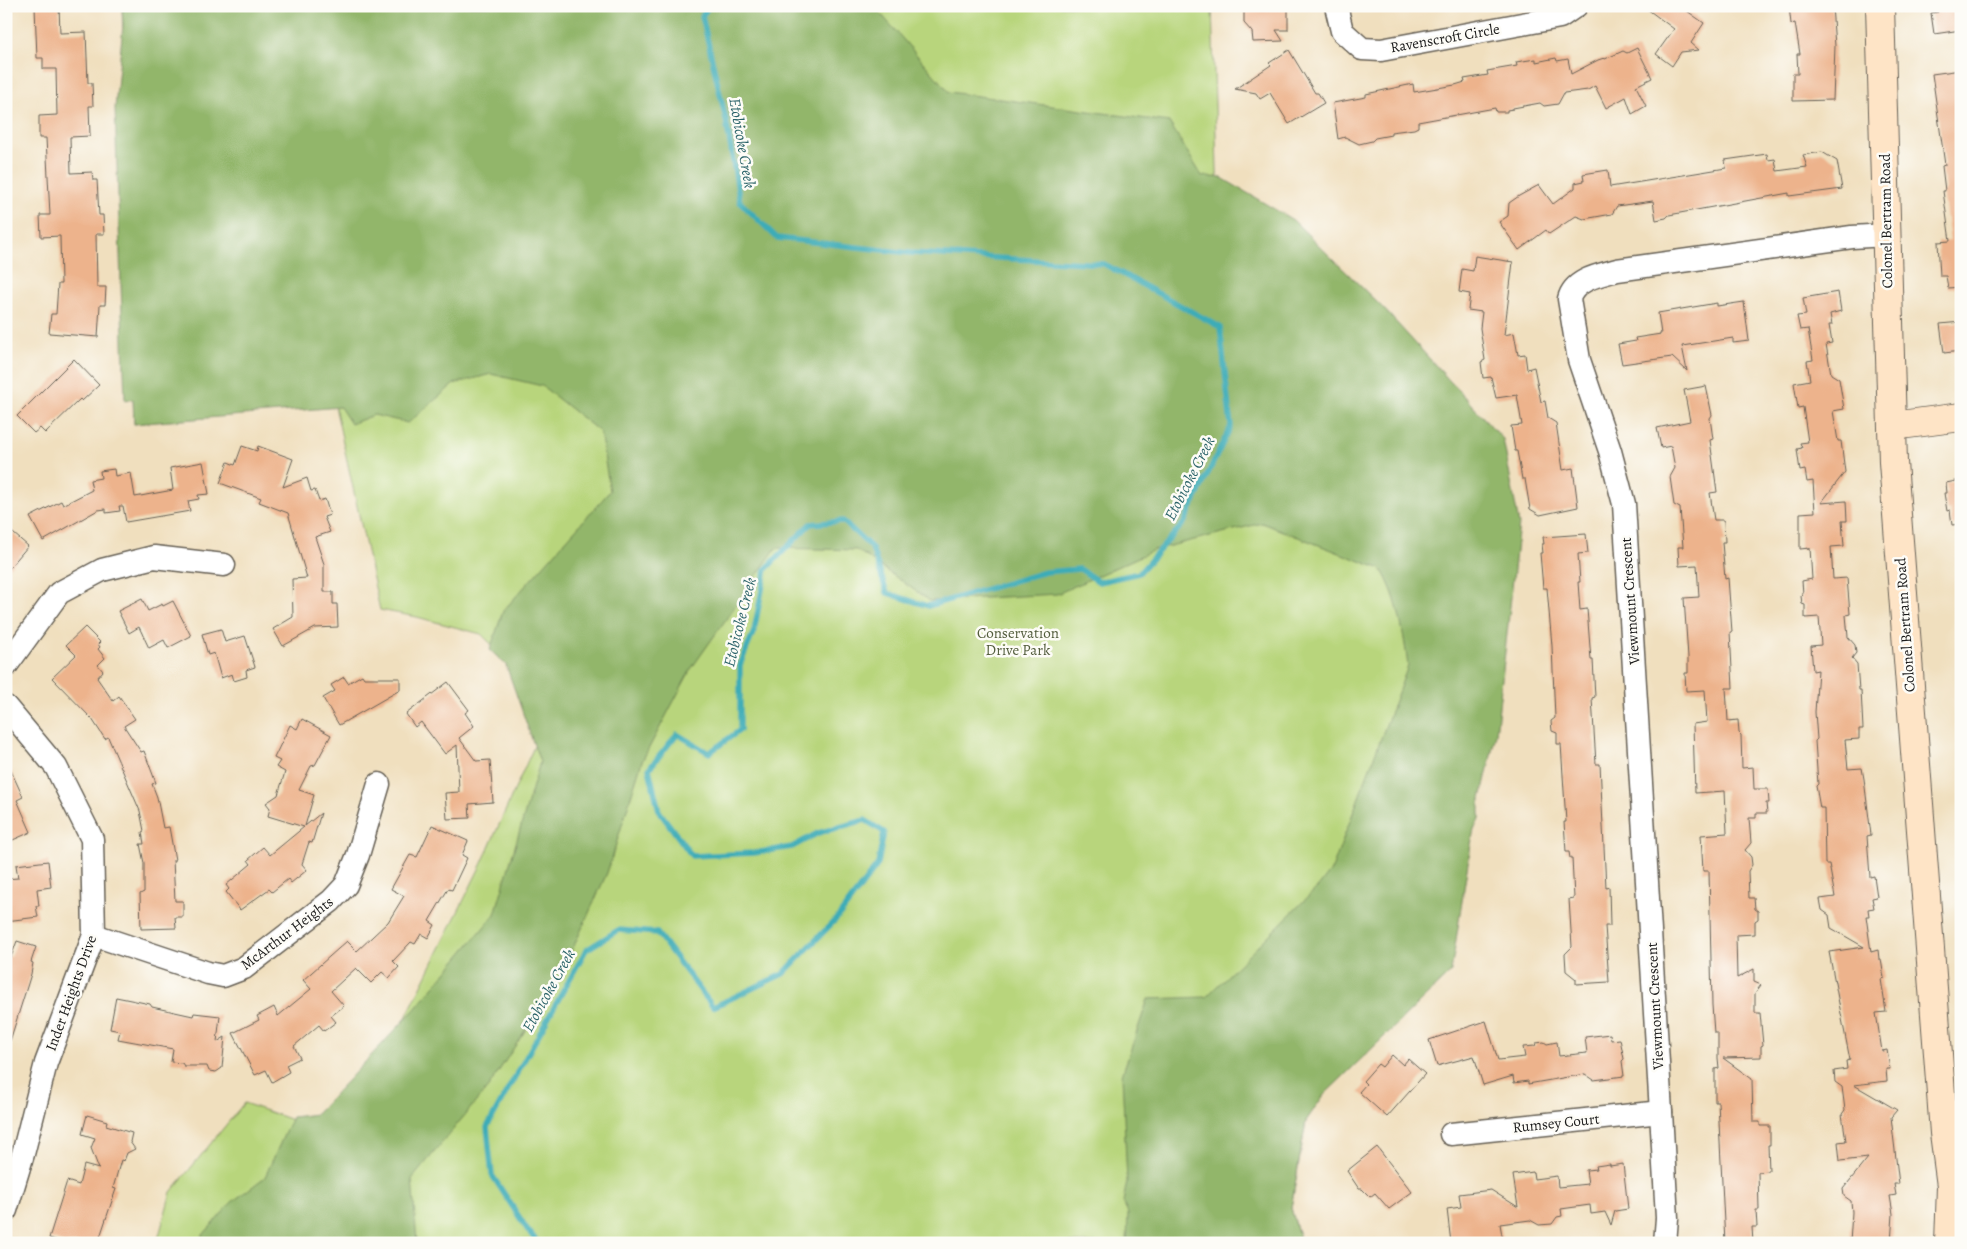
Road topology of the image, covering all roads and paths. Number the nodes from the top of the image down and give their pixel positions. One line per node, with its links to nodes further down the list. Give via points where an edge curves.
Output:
1 (1336, 6): 2 (street, Ravenscroft Circle, via 1342,31 1362,49 1381,50 1560,17)
2 (1576, 6)
3 (1880, 6): 4 (street, Colonel Bertram Road)
4 (1887, 235): 6 (street, Colonel Bertram Road); 12 (street, Viewmount Crescent, via 1852,237 1617,270 1578,285 1569,298 1579,360 1624,504)
5 (1961, 417): 6 (street)
6 (1893, 426): 15 (street, Colonel Bertram Road, via 1893,462 1939,1073 1944,1133)
7 (224, 565): 8 (street, via 154,557 102,570 59,593)
8 (6, 666)
9 (6, 707): 11 (street, Inder Heights Drive, via 56,767 92,839)
10 (379, 784): 11 (street, McArthur Heights, via 346,885 331,901 244,968 223,976 208,973)
11 (94, 935): 14 (street, Inder Heights Drive)
12 (1661, 1112): 13 (street, Rumsey Court); 17 (street, Viewmount Crescent, via 1667,1218)
13 (1450, 1134)
14 (15, 1151): 16 (street, Inder Heights Drive)
15 (1956, 1185): 18 (street, Colonel Bertram Road)
16 (6, 1210)
17 (1665, 1243)
18 (1949, 1243)

